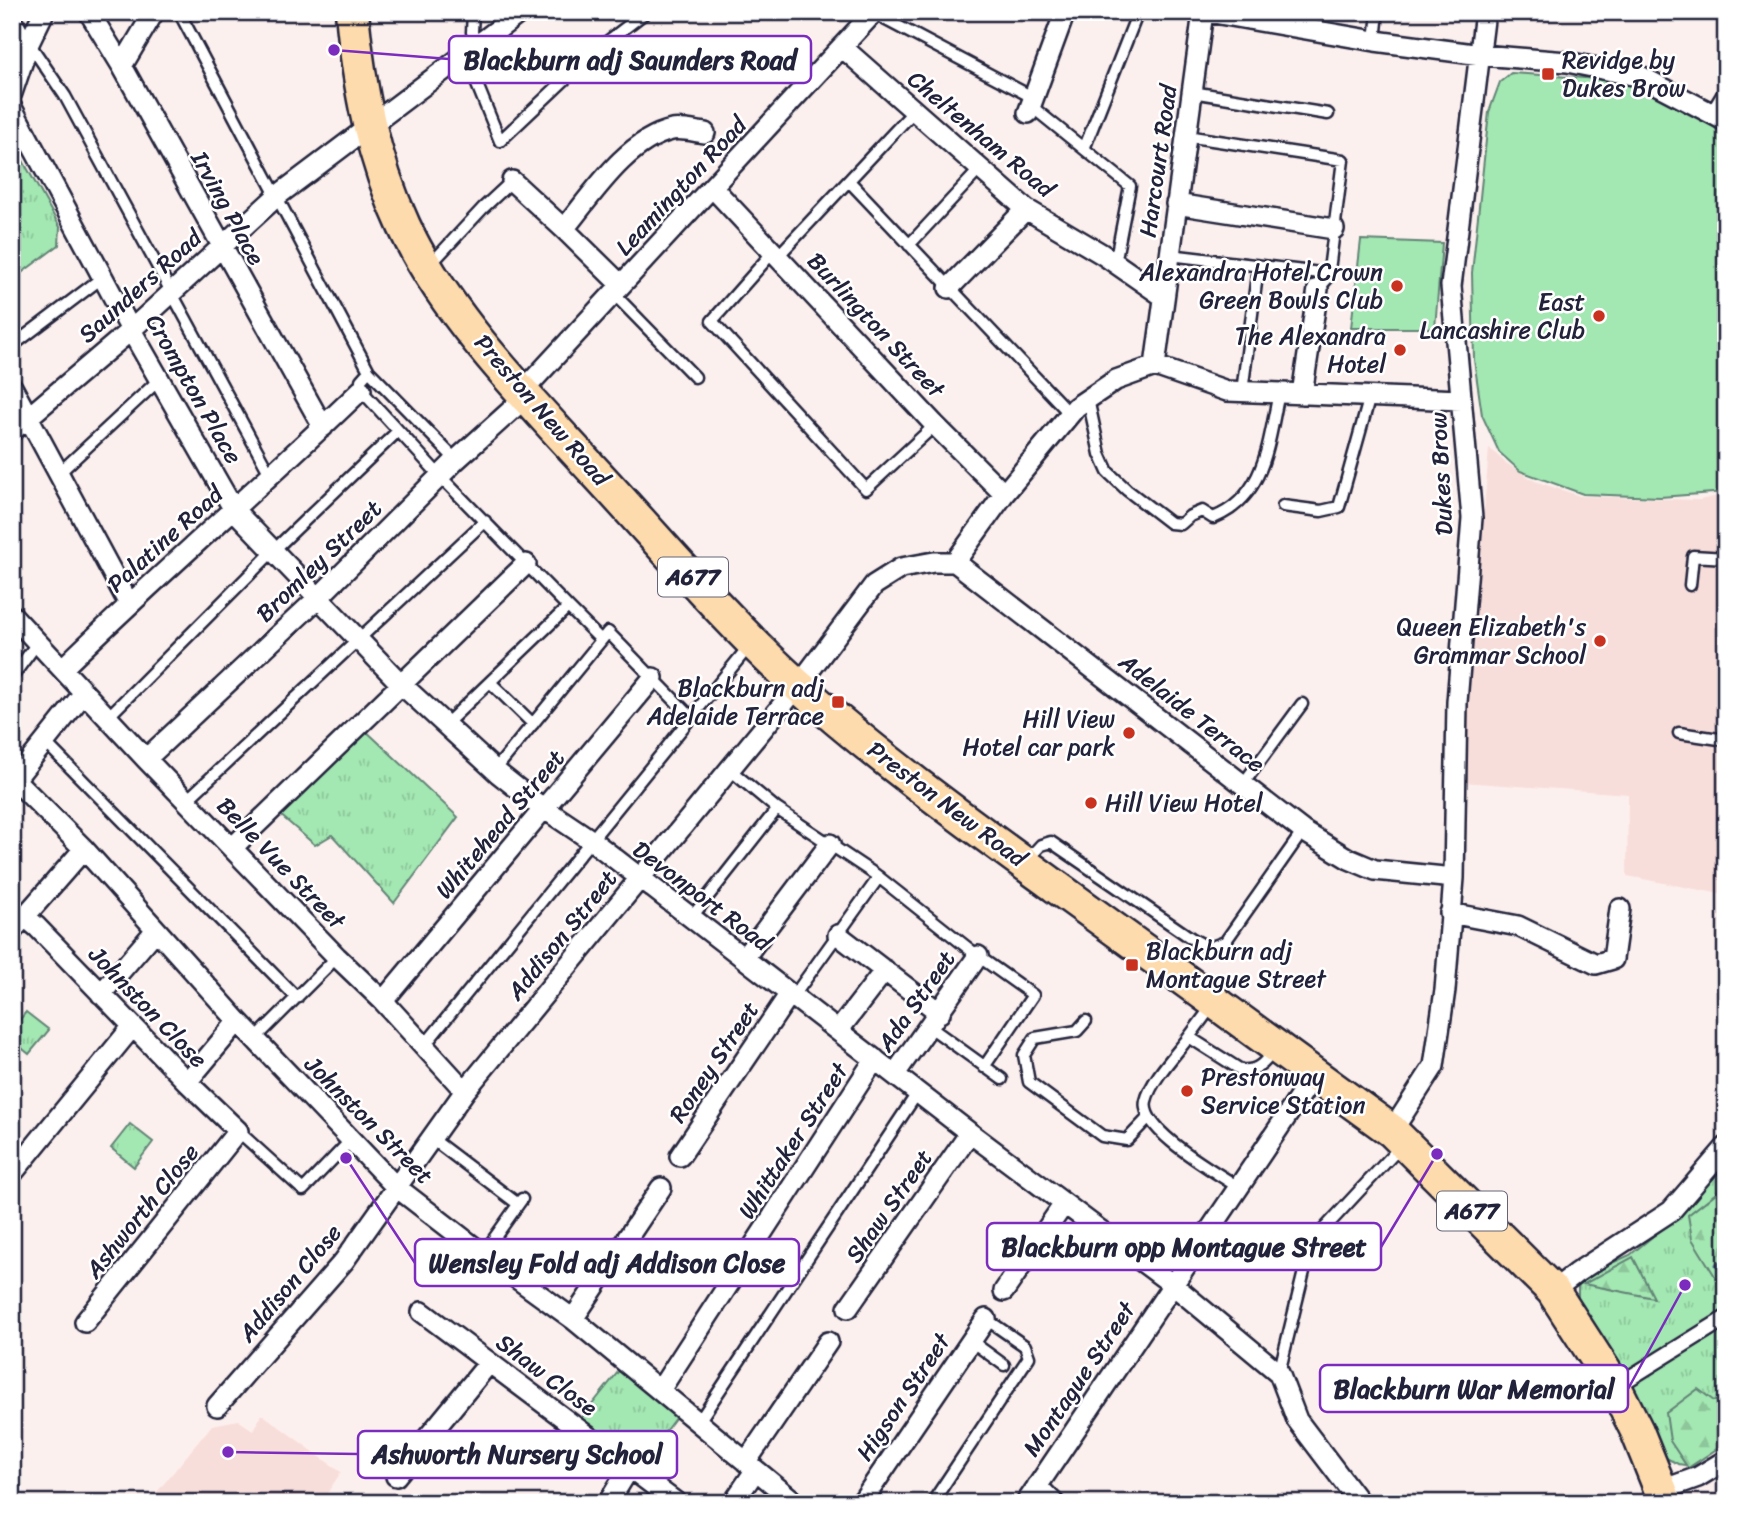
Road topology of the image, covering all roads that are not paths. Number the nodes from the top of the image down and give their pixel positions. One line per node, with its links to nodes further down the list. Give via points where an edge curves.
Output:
1 (12, 12): 18 (lane)
2 (44, 12): 18 (street)
3 (89, 12): 22 (street, Irving Place)
4 (154, 12): 22 (street)
5 (179, 12): 39 (lane)
6 (352, 12): 31 (highway, Preston New Road / A677)
7 (473, 12): 20 (lane)
8 (521, 12): 20 (street, Saunders Road)
9 (646, 12): 20 (lane, via 595,51 500,141)
10 (873, 12): 19 (street, Leamington Road); 26 (lane)
11 (1065, 12): 26 (street)
12 (1138, 12): 34 (lane)
13 (1205, 12): 16 (street); 23 (street, Harcourt Road)
14 (1378, 12): 17 (lane)
15 (1485, 12): 21 (street, Dukes Brow)
16 (1272, 17): 17 (street)
17 (1375, 41): 21 (street)
18 (29, 43): 24 (street); 55 (lane, via 65,96)
19 (842, 47): 28 (street, Cheltenham Road); 38 (street, Leamington Road)
20 (470, 51): 31 (street, Saunders Road)
21 (1481, 55): 30 (street, via 1567,62 1642,77); 71 (street, Dukes Brow, via 1451,286)
22 (122, 66): 45 (street, Irving Place)
23 (1192, 92): 29 (lane); 33 (street, Harcourt Road)
24 (12, 93)
25 (1726, 97): 30 (street)
26 (1031, 106): 34 (lane)
27 (12, 108): 51 (street, Crompton Place)
28 (914, 111): 35 (street, Cheltenham Road); 36 (lane)
29 (1328, 114)
30 (1720, 118)
31 (369, 128): 39 (street, Saunders Road); 50 (highway, Preston New Road / A677, via 386,184)
32 (705, 133): 42 (street, via 674,129 636,146)
33 (1186, 136): 40 (street, Harcourt Road); 43 (lane, via 1343,160)
34 (1084, 149): 48 (lane, via 1130,186)
35 (980, 169): 41 (street, Cheltenham Road); 44 (lane)
36 (849, 180): 44 (lane); 46 (lane)
37 (512, 181): 42 (street); 50 (lane)
38 (713, 188): 46 (street, Burlington Street); 54 (street, Leamington Road)
39 (277, 195): 45 (street, Saunders Road); 60 (lane)
40 (1176, 204): 43 (street); 47 (street, Harcourt Road)
41 (1026, 209): 48 (street, Cheltenham Road); 53 (street)
42 (564, 229): 54 (street)
43 (1334, 229): 52 (lane)
44 (909, 245): 53 (lane)
45 (221, 246): 55 (street, Saunders Road); 75 (street, Irving Place)
46 (776, 254): 74 (street, Burlington Street); 74 (lane, via 712,321 866,489)
47 (1170, 255): 49 (lane); 56 (street, Harcourt Road)
48 (1115, 263): 56 (street, Cheltenham Road)
49 (1258, 267): 52 (lane); 65 (lane)
50 (427, 269): 67 (highway, Preston New Road / A677)
51 (103, 277): 57 (street, Crompton Place); 58 (lane)
52 (1323, 281): 68 (street)
53 (949, 288): 72 (lane)
54 (618, 290): 61 (lane); 67 (street, Leamington Road)
55 (171, 294): 57 (street, Saunders Road); 81 (lane)
56 (1164, 296): 59 (street, Harcourt Road)
57 (131, 330): 62 (street, Crompton Place); 73 (street, Saunders Road)
58 (12, 346)
59 (1155, 366): 65 (street); 70 (street, via 1115,380)
60 (369, 371): 64 (lane); 78 (lane)
61 (695, 377)
62 (160, 379): 79 (lane); 84 (street, Crompton Place)
63 (12, 387): 73 (street)
64 (361, 390): 75 (street, Palatine Road); 77 (lane)
65 (1242, 392): 66 (street)
66 (1279, 393): 68 (street); 70 (lane, via 1262,469 1247,494 1213,518 1202,511 1181,523 1170,523 1108,472)
67 (524, 394): 78 (street, Bromley Street); 98 (highway, Preston New Road / A677)
68 (1302, 394): 69 (street)
69 (1370, 396): 71 (street); 83 (lane, via 1339,507 1321,511)
70 (1088, 399): 72 (street)
71 (1461, 400): 129 (street, Dukes Brow, via 1472,518 1457,702)
72 (1070, 414): 82 (street)
73 (28, 418): 76 (street, Saunders Road); 79 (street)
74 (935, 425): 82 (street, Burlington Street)
75 (323, 427): 81 (street, Palatine Road)
76 (12, 431)
77 (398, 431): 80 (lane); 86 (lane)
78 (456, 460): 80 (street, Bromley Street)
79 (58, 474): 92 (street)
80 (440, 476): 85 (lane); 91 (street, Bromley Street)
81 (271, 477): 84 (street, Palatine Road)
82 (1004, 494): 88 (street)
83 (1283, 506)
84 (234, 510): 86 (street, Devonport Road); 92 (street, Palatine Road)
85 (485, 522): 89 (lane); 95 (lane)
86 (273, 551): 91 (street, Devonport Road); 107 (lane)
87 (1726, 558): 90 (lane, via 1693,556)
88 (955, 562): 104 (street, via 901,568 874,585); 118 (street, Adelaide Terrace)
89 (526, 564): 93 (lane); 103 (street)
90 (1690, 585)
91 (317, 599): 95 (street, Devonport Road); 114 (street, Bromley Street)
92 (128, 604): 99 (street, Palatine Road)
93 (568, 606): 96 (lane); 102 (lane)
94 (12, 615): 97 (street, Belle Vue Street)
95 (356, 640): 103 (street, Devonport Road); 119 (lane)
96 (601, 640): 101 (lane, via 608,632); 109 (lane)
97 (38, 642): 99 (street, Belle Vue Street); 100 (lane)
98 (753, 642): 104 (highway, Preston New Road / A677); 108 (lane)
99 (63, 668): 105 (street, Belle Vue Street)
100 (12, 677)
101 (653, 678): 108 (lane); 120 (street, Whitehead Street)
102 (490, 682): 109 (lane); 110 (lane)
103 (401, 684): 110 (street, Devonport Road); 125 (street)
104 (799, 686): 115 (street, Addison Street); 127 (highway, Preston New Road / A677, via 912,780)
105 (83, 694): 107 (street, Belle Vue Street); 113 (street)
106 (1301, 704): 118 (lane)
107 (106, 718): 114 (street, Belle Vue Street)
108 (692, 718): 123 (lane)
109 (533, 724): 116 (lane)
110 (445, 725): 116 (street, Devonport Road)
111 (1679, 733): 112 (lane)
112 (1726, 740)
113 (45, 742): 117 (street); 143 (lane)
114 (146, 759): 119 (street, Belle Vue Street)
115 (729, 769): 121 (lane); 130 (street, Addison Street)
116 (495, 770): 120 (street, Devonport Road)
117 (13, 780): 126 (street, Johnston Street)
118 (1243, 784): 122 (street, Adelaide Terrace)
119 (187, 800): 125 (street, Belle Vue Street)
120 (544, 809): 123 (street, Devonport Road); 144 (street, Whitehead Street)
121 (778, 809): 124 (lane); 133 (lane)
122 (1303, 831): 127 (lane, via 1225,942 1209,948 1051,842 1041,845); 129 (street, Adelaide Terrace, via 1375,870)
123 (591, 841): 130 (street, Devonport Road); 153 (lane)
124 (830, 844): 128 (lane); 139 (street)
125 (233, 847): 137 (street, Belle Vue Street)
126 (84, 849): 134 (street); 135 (street, Johnston Street)
127 (1025, 864): 145 (highway, Preston New Road / A677)
128 (879, 877): 136 (lane); 138 (lane)
129 (1454, 878): 132 (street, Dukes Brow)
130 (638, 879): 133 (street, Devonport Road); 161 (street, Addison Street)
131 (1620, 909): 132 (street, via 1613,959 1596,964 1518,926)
132 (1450, 914): 166 (street, Dukes Brow, via 1434,1066)
133 (691, 918): 139 (street, Devonport Road)
134 (18, 924): 141 (street, Johnston Close, via 37,927)
135 (156, 930): 141 (street); 147 (street, Johnston Street)
136 (838, 935): 140 (street); 142 (lane)
137 (337, 957): 143 (lane); 144 (street, Belle Vue Street)
138 (978, 957): 146 (street, Ada Street); 156 (lane, via 1033,995)
139 (744, 958): 142 (street, Devonport Road)
140 (885, 970): 146 (street); 150 (street)
141 (101, 994): 149 (street, Johnston Close)
142 (791, 996): 150 (street, Devonport Road); 170 (street, Roney Street)
143 (297, 998): 152 (lane)
144 (383, 1001): 153 (street, Belle Vue Street)
145 (1215, 1002): 151 (lane); 154 (highway, Preston New Road / A677)
146 (935, 1020): 156 (lane); 157 (street, Ada Street)
147 (238, 1021): 152 (street, Johnston Street); 160 (street)
148 (1086, 1021): 163 (lane, via 1077,1031 1035,1038 1024,1055 1029,1082 1102,1136 1127,1140)
149 (134, 1027): 160 (street, Johnston Close); 171 (street)
150 (838, 1031): 155 (street, Devonport Road)
151 (1189, 1037): 154 (lane, via 1241,1070 1259,1068); 163 (lane, via 1146,1098)
152 (256, 1039): 168 (street, Johnston Street)
153 (424, 1046): 161 (street, Belle Vue Street)
154 (1277, 1047): 158 (highway, Preston New Road / A677)
155 (875, 1059): 157 (street, Devonport Road); 192 (street, Whittaker Street)
156 (984, 1066): 159 (lane)
157 (895, 1074): 162 (street, Devonport Road)
158 (1315, 1074): 166 (highway, Preston New Road / A677); 173 (street, Montague Street)
159 (1002, 1079)
160 (187, 1082): 164 (street, Johnston Close)
161 (465, 1091): 167 (street, Addison Street)
162 (919, 1092): 165 (street, Devonport Road); 194 (lane)
163 (1148, 1118): 173 (lane, via 1166,1137)
164 (238, 1131): 168 (lane, via 303,1190); 185 (street, Ashworth Close)
165 (970, 1133): 175 (street, Devonport Road); 180 (street, Shaw Street)
166 (1398, 1137): 179 (highway, Preston New Road / A677); 190 (lane, via 1311,1243)
167 (431, 1138): 172 (street, Addison Street); 176 (lane, via 520,1201)
168 (351, 1140): 172 (street, Johnston Street)
169 (1726, 1147): 179 (street, via 1671,1211)
170 (680, 1156)
171 (12, 1174)
172 (396, 1186): 176 (street, Johnston Street); 193 (street, Addison Close, via 344,1261)
173 (1238, 1187): 177 (street, Montague Street)
174 (661, 1188): 183 (street)
175 (1064, 1204): 177 (street, Devonport Road); 178 (street)
176 (483, 1254): 183 (street, Johnston Street)
177 (1172, 1284): 190 (street, Devonport Road); 199 (street, Montague Street)
178 (1004, 1291)
179 (1553, 1291): 191 (highway, Preston New Road / A677)
180 (848, 1308)
181 (422, 1312): 188 (street, Shaw Close)
182 (1726, 1318): 191 (street)
183 (573, 1319): 192 (street, Johnston Street)
184 (986, 1320): 186 (street, Higson Street); 206 (lane, via 1025,1346 1029,1357)
185 (85, 1322)
186 (971, 1341): 189 (lane); 205 (street, Higson Street)
187 (828, 1342): 197 (street)
188 (489, 1363): 196 (street, Shaw Close); 198 (street)
189 (1004, 1364)
190 (1279, 1373): 209 (street, via 1297,1420)
191 (1615, 1387): 200 (highway, Preston New Road / A677)
192 (660, 1390): 194 (street, Johnston Street)
193 (217, 1406)
194 (698, 1423): 197 (street, Johnston Street)
195 (1726, 1460): 200 (street)
196 (630, 1467): 201 (street); 202 (street, Shaw Close)
197 (751, 1467): 203 (street); 204 (street, Johnston Street)
198 (396, 1476)
199 (1037, 1486): 207 (street, Montague Street); 208 (street)
200 (1664, 1497)
201 (608, 1503)
202 (677, 1503)
203 (733, 1503)
204 (796, 1503)
205 (860, 1503)
206 (933, 1503)
207 (1026, 1503)
208 (1054, 1503)
209 (1360, 1503)

